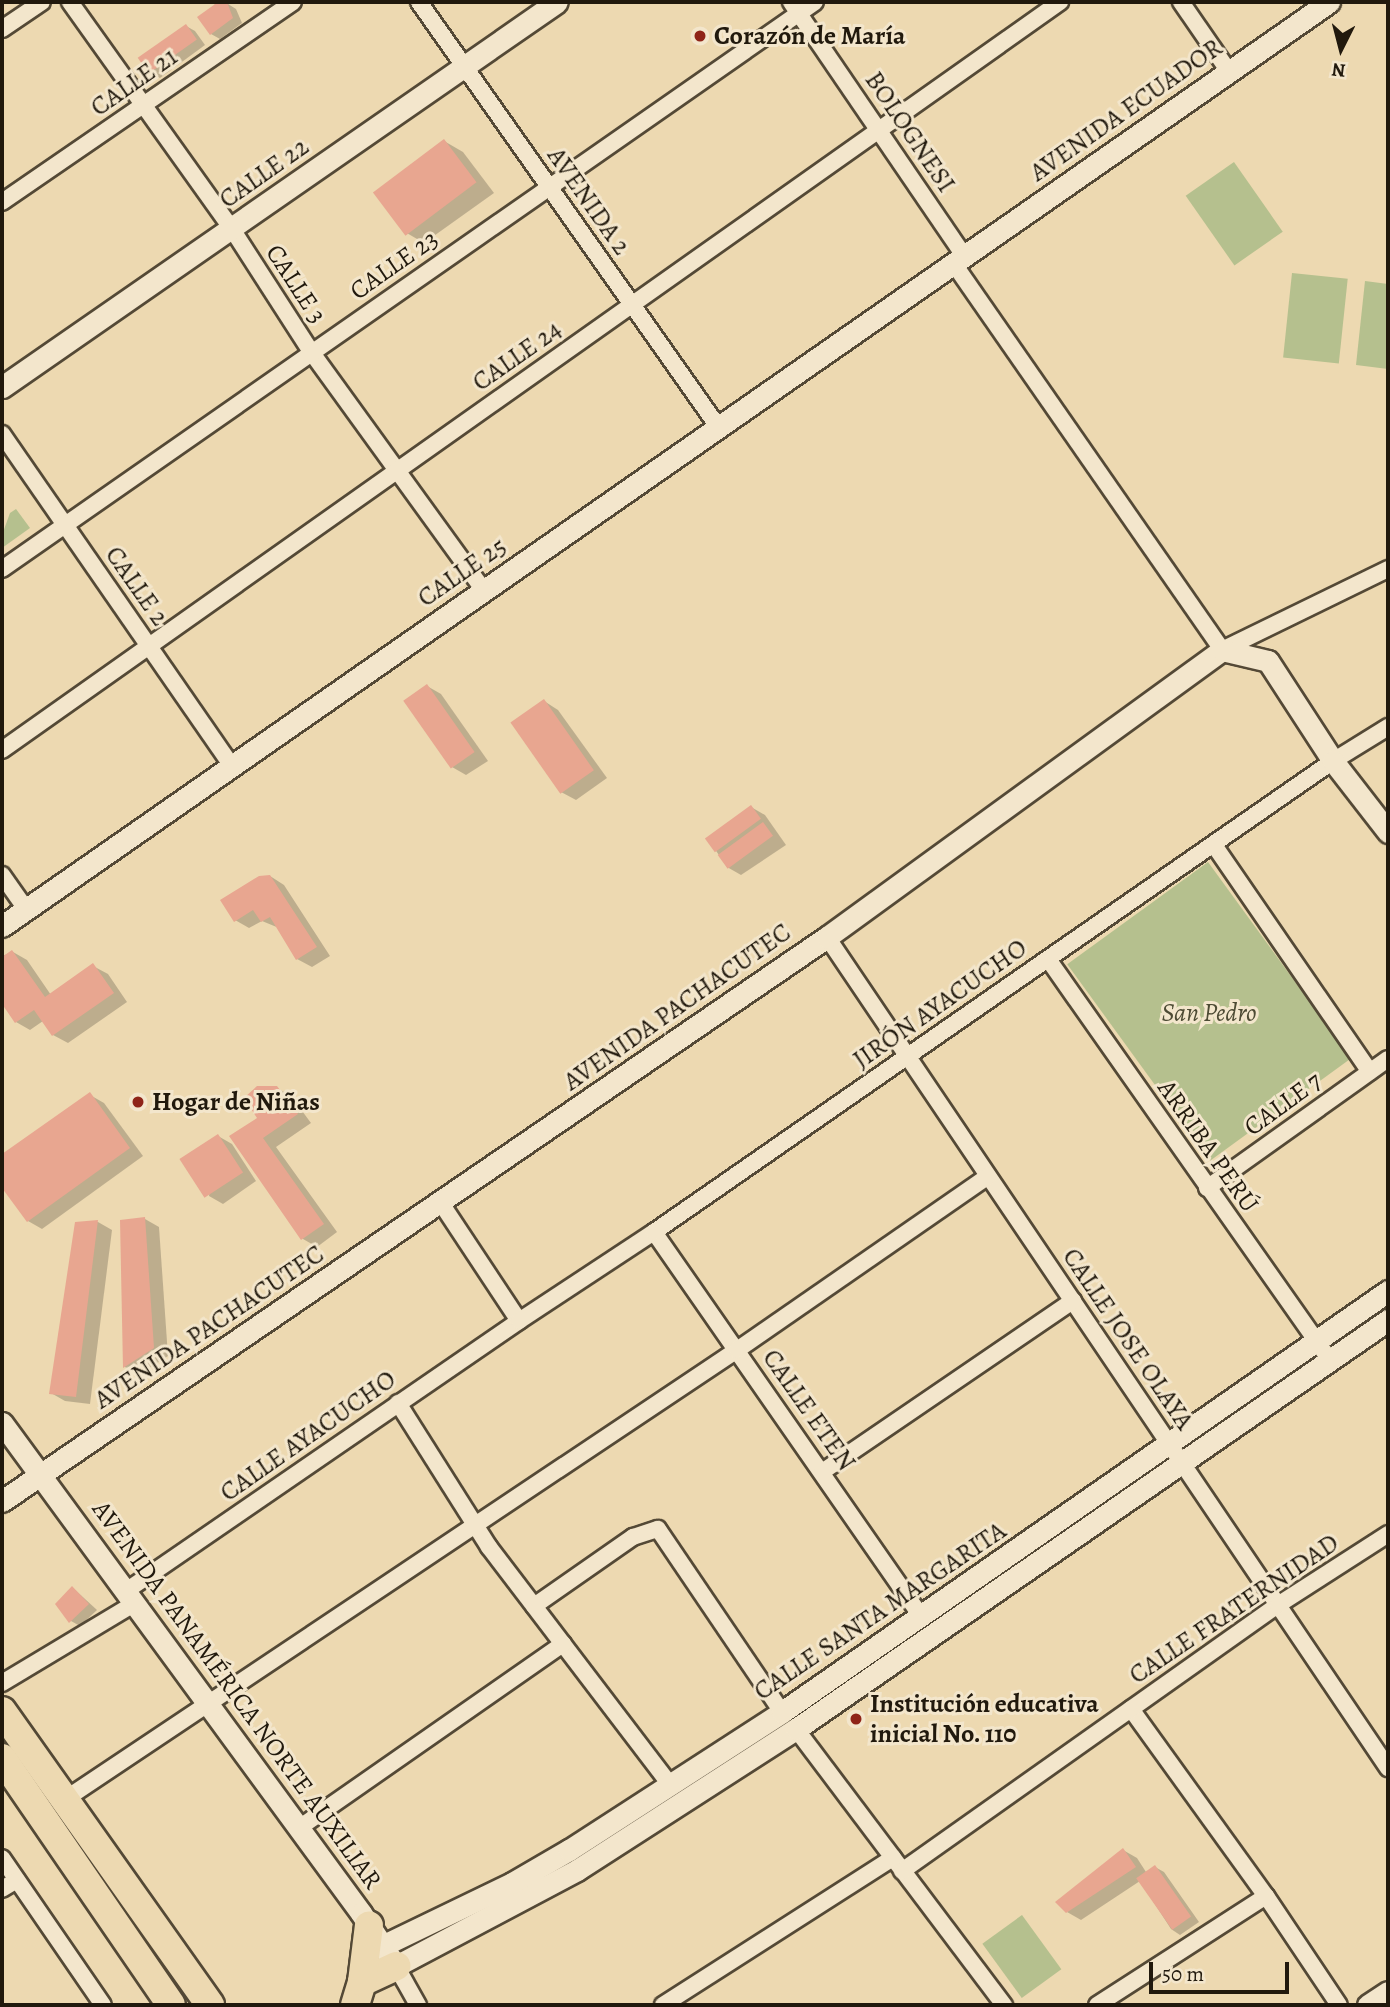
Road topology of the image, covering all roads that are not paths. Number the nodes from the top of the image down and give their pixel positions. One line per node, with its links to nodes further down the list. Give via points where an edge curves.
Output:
1 (42, 2): 11 (street)
2 (70, 2): 14 (street, CALLE 3)
3 (293, 2): 14 (street, CALLE 21)
4 (419, 2): 12 (street, AVENIDA 2)
5 (557, 2): 12 (main road, CALLE 22)
6 (815, 2): 10 (street, CALLE 23)
7 (1060, 2): 15 (street, CALLE 24)
8 (1181, 2): 13 (street)
9 (1329, 2): 13 (main road, AVENIDA ECUADOR)
10 (795, 7): 15 (street, BOLOGNESI); 16 (street, CALLE 23)
11 (2, 29)
12 (465, 67): 16 (street, AVENIDA 2); 18 (main road, CALLE 22)
13 (1230, 73): 19 (main road, AVENIDA ECUADOR)
14 (142, 106): 17 (street, CALLE 21); 18 (street, CALLE 3)
15 (878, 130): 19 (street, BOLOGNESI); 20 (street, CALLE 24)
16 (549, 187): 20 (street, AVENIDA 2); 21 (street, CALLE 23)
17 (2, 202)
18 (232, 229): 21 (street, CALLE 3); 22 (main road, CALLE 22)
19 (959, 260): 23 (main road, CALLE 25); 31 (street, BOLOGNESI)
20 (632, 304): 23 (street, AVENIDA 2); 25 (street, CALLE 24)
21 (312, 353): 25 (street, CALLE 3); 26 (street, CALLE 23)
22 (2, 387)
23 (719, 428): 29 (main road, CALLE 25)
24 (2, 434): 26 (street, CALLE 2)
25 (397, 470): 29 (street, CALLE 3); 30 (street, CALLE 24)
26 (65, 525): 27 (street, CALLE 23); 30 (street, CALLE 2)
27 (2, 569)
28 (1388, 569): 31 (street, AVENIDA PACHACUTEC)
29 (484, 590): 35 (main road, CALLE 25)
30 (149, 646): 33 (street, CALLE 24); 35 (street, CALLE 2)
31 (1222, 650): 34 (main road, via 1268,661); 41 (main road, AVENIDA PACHACUTEC)
32 (1388, 727): 34 (street, JIRÓN AYACUCHO)
33 (2, 750)
34 (1333, 761): 36 (main road); 37 (street, JIRÓN AYACUCHO)
35 (232, 766): 39 (main road, CALLE 25)
36 (1388, 832)
37 (1214, 845): 42 (street, JIRÓN AYACUCHO); 45 (street)
38 (2, 875): 39 (street)
39 (26, 909): 40 (main road, CALLE 25)
40 (2, 926)
41 (827, 937): 43 (street, CALLE JOSE OLAYA); 48 (main road, AVENIDA PACHACUTEC)
42 (1048, 959): 43 (street, JIRÓN AYACUCHO); 47 (street, ARRIBA PERÚ)
43 (908, 1056): 46 (street, CALLE JOSE OLAYA); 49 (street, JIRÓN AYACUCHO)
44 (1388, 1059): 45 (street, CALLE 7)
45 (1370, 1072): 47 (street, CALLE 7)
46 (988, 1176): 51 (street, CALLE JOSE OLAYA); 55 (street)
47 (1207, 1188): 54 (street, ARRIBA PERÚ)
48 (441, 1203): 53 (street); 61 (main road, AVENIDA PACHACUTEC)
49 (654, 1232): 53 (street, JIRÓN AYACUCHO); 55 (street, CALLE ETEN)
50 (1388, 1291): 54 (main road, CALLE SANTA MARGARITA)
51 (1073, 1301): 59 (street, CALLE JOSE OLAYA); 60 (street)
52 (1388, 1320): 56 (main road, CALLE SANTA MARGARITA)
53 (519, 1321): 57 (street, CALLE AYACUCHO)
54 (1316, 1340): 56 (street, ARRIBA PERÚ); 59 (main road, CALLE SANTA MARGARITA)
55 (737, 1350): 60 (street, CALLE ETEN); 63 (street)
56 (1330, 1360): 59 (main road, CALLE SANTA MARGARITA)
57 (398, 1403): 63 (street); 65 (street, CALLE AYACUCHO)
58 (2, 1423): 61 (main road, AVENIDA PANAMÉRICA NORTE AUXILIAR)
59 (1176, 1453): 66 (street, CALLE JOSE OLAYA); 68 (main road, CALLE SANTA MARGARITA); 75 (main road, CALLE SANTA MARGARITA)
60 (822, 1472): 68 (street, CALLE ETEN)
61 (41, 1475): 62 (main road, AVENIDA PACHACUTEC); 65 (main road, AVENIDA PANAMÉRICA NORTE AUXILIAR)
62 (2, 1500)
63 (476, 1526): 67 (street); 71 (street)
64 (1388, 1534): 66 (street, CALLE FRATERNIDAD)
65 (130, 1597): 70 (street, CALLE AYACUCHO); 71 (main road, AVENIDA PANAMÉRICA NORTE AUXILIAR)
66 (1278, 1605): 72 (street, CALLE FRATERNIDAD); 77 (street, CALLE JOSE OLAYA)
67 (534, 1606): 69 (street); 74 (street, via 633,1537 658,1529)
68 (922, 1617): 74 (main road, CALLE SANTA MARGARITA)
69 (563, 1644): 78 (street); 80 (street)
70 (2, 1683)
71 (209, 1705): 79 (street); 80 (main road, AVENIDA PANAMÉRICA NORTE AUXILIAR)
72 (1131, 1709): 82 (street, CALLE FRATERNIDAD); 85 (street)
73 (2, 1711): 79 (highway)
74 (782, 1713): 78 (main road, CALLE SANTA MARGARITA)
75 (796, 1729): 82 (street); 86 (main road, CALLE SANTA MARGARITA, via 577,1870)
76 (2, 1758): 91 (highway)
77 (1388, 1768)
78 (670, 1784): 86 (main road, CALLE SANTA MARGARITA, via 512,1883)
79 (64, 1800): 92 (highway)
80 (299, 1828): 86 (main road, AVENIDA PANAMÉRICA NORTE AUXILIAR)
81 (2, 1858): 83 (street)
82 (898, 1864): 89 (street); 94 (street, CALLE FRATERNIDAD)
83 (17, 1880): 84 (street); 90 (street)
84 (2, 1889)
85 (1266, 1896): 95 (street); 96 (street)
86 (383, 1945): 88 (highway); 88 (highway); 93 (street, AVENIDA PANAMÉRICA NORTE AUXILIAR)
87 (1388, 1992): 97 (main road)
88 (359, 1994)
89 (996, 2003)
90 (103, 2005)
91 (171, 2005)
92 (210, 2005)
93 (418, 2005)
94 (663, 2005)
95 (1097, 2005)
96 (1339, 2005)
97 (1368, 2005)

